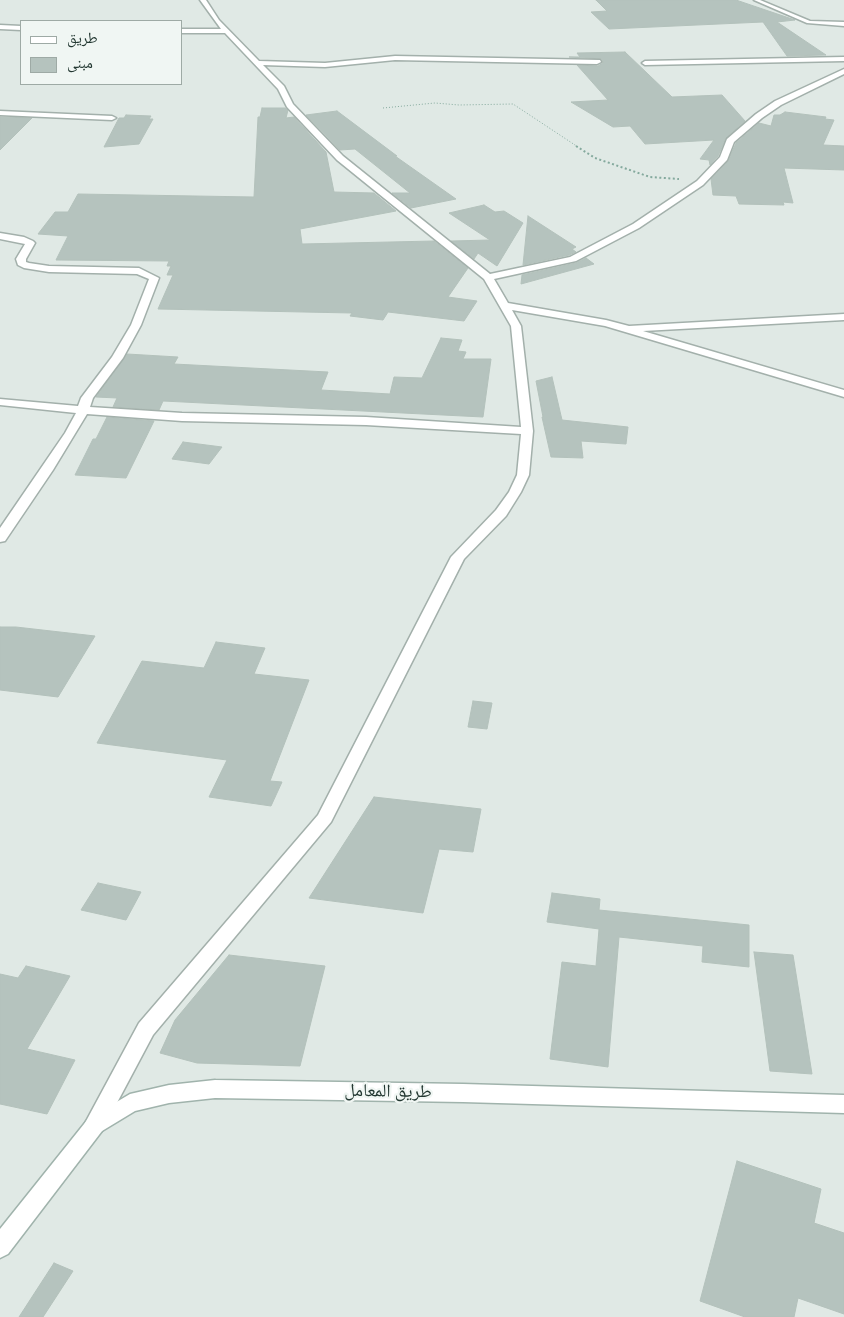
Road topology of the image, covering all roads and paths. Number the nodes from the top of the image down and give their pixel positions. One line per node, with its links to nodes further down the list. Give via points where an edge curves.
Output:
1 (203, 0): 7 (street)
2 (756, 0): 3 (lane, via 809,22)
3 (844, 24)
4 (0, 27): 5 (street)
5 (20, 28)
6 (182, 30): 7 (street)
7 (226, 31): 10 (street)
8 (844, 59): 11 (lane)
9 (597, 62): 10 (street, via 395,58 324,66)
10 (257, 63): 18 (street, via 280,88 290,106 340,158)
11 (645, 63)
12 (844, 71): 16 (street, via 778,103 759,116 730,142 724,158)
13 (383, 108): 16 (path, via 435,103 513,104 595,158 650,177)
14 (0, 113): 15 (street)
15 (112, 118)
16 (702, 181): 18 (street, via 636,226 572,259)
17 (0, 236): 24 (street, via 30,243 21,259 21,263 27,266 139,271 154,278 150,297 136,325 87,398)
18 (488, 277): 19 (street)
19 (506, 306): 21 (street); 25 (street, via 516,326)
20 (844, 317): 21 (street)
21 (622, 328): 22 (street)
22 (844, 394)
23 (0, 402): 24 (street)
24 (83, 410): 25 (street, via 182,417 480,426); 26 (street)
25 (527, 431): 28 (street, via 523,475 516,492 454,564 325,818 146,1029)
26 (0, 538)
27 (844, 1104): 28 (street, طريق المعامل, via 215,1089 169,1094 130,1103)
28 (95, 1126): 29 (street, طريق المعامل)
29 (0, 1247)

